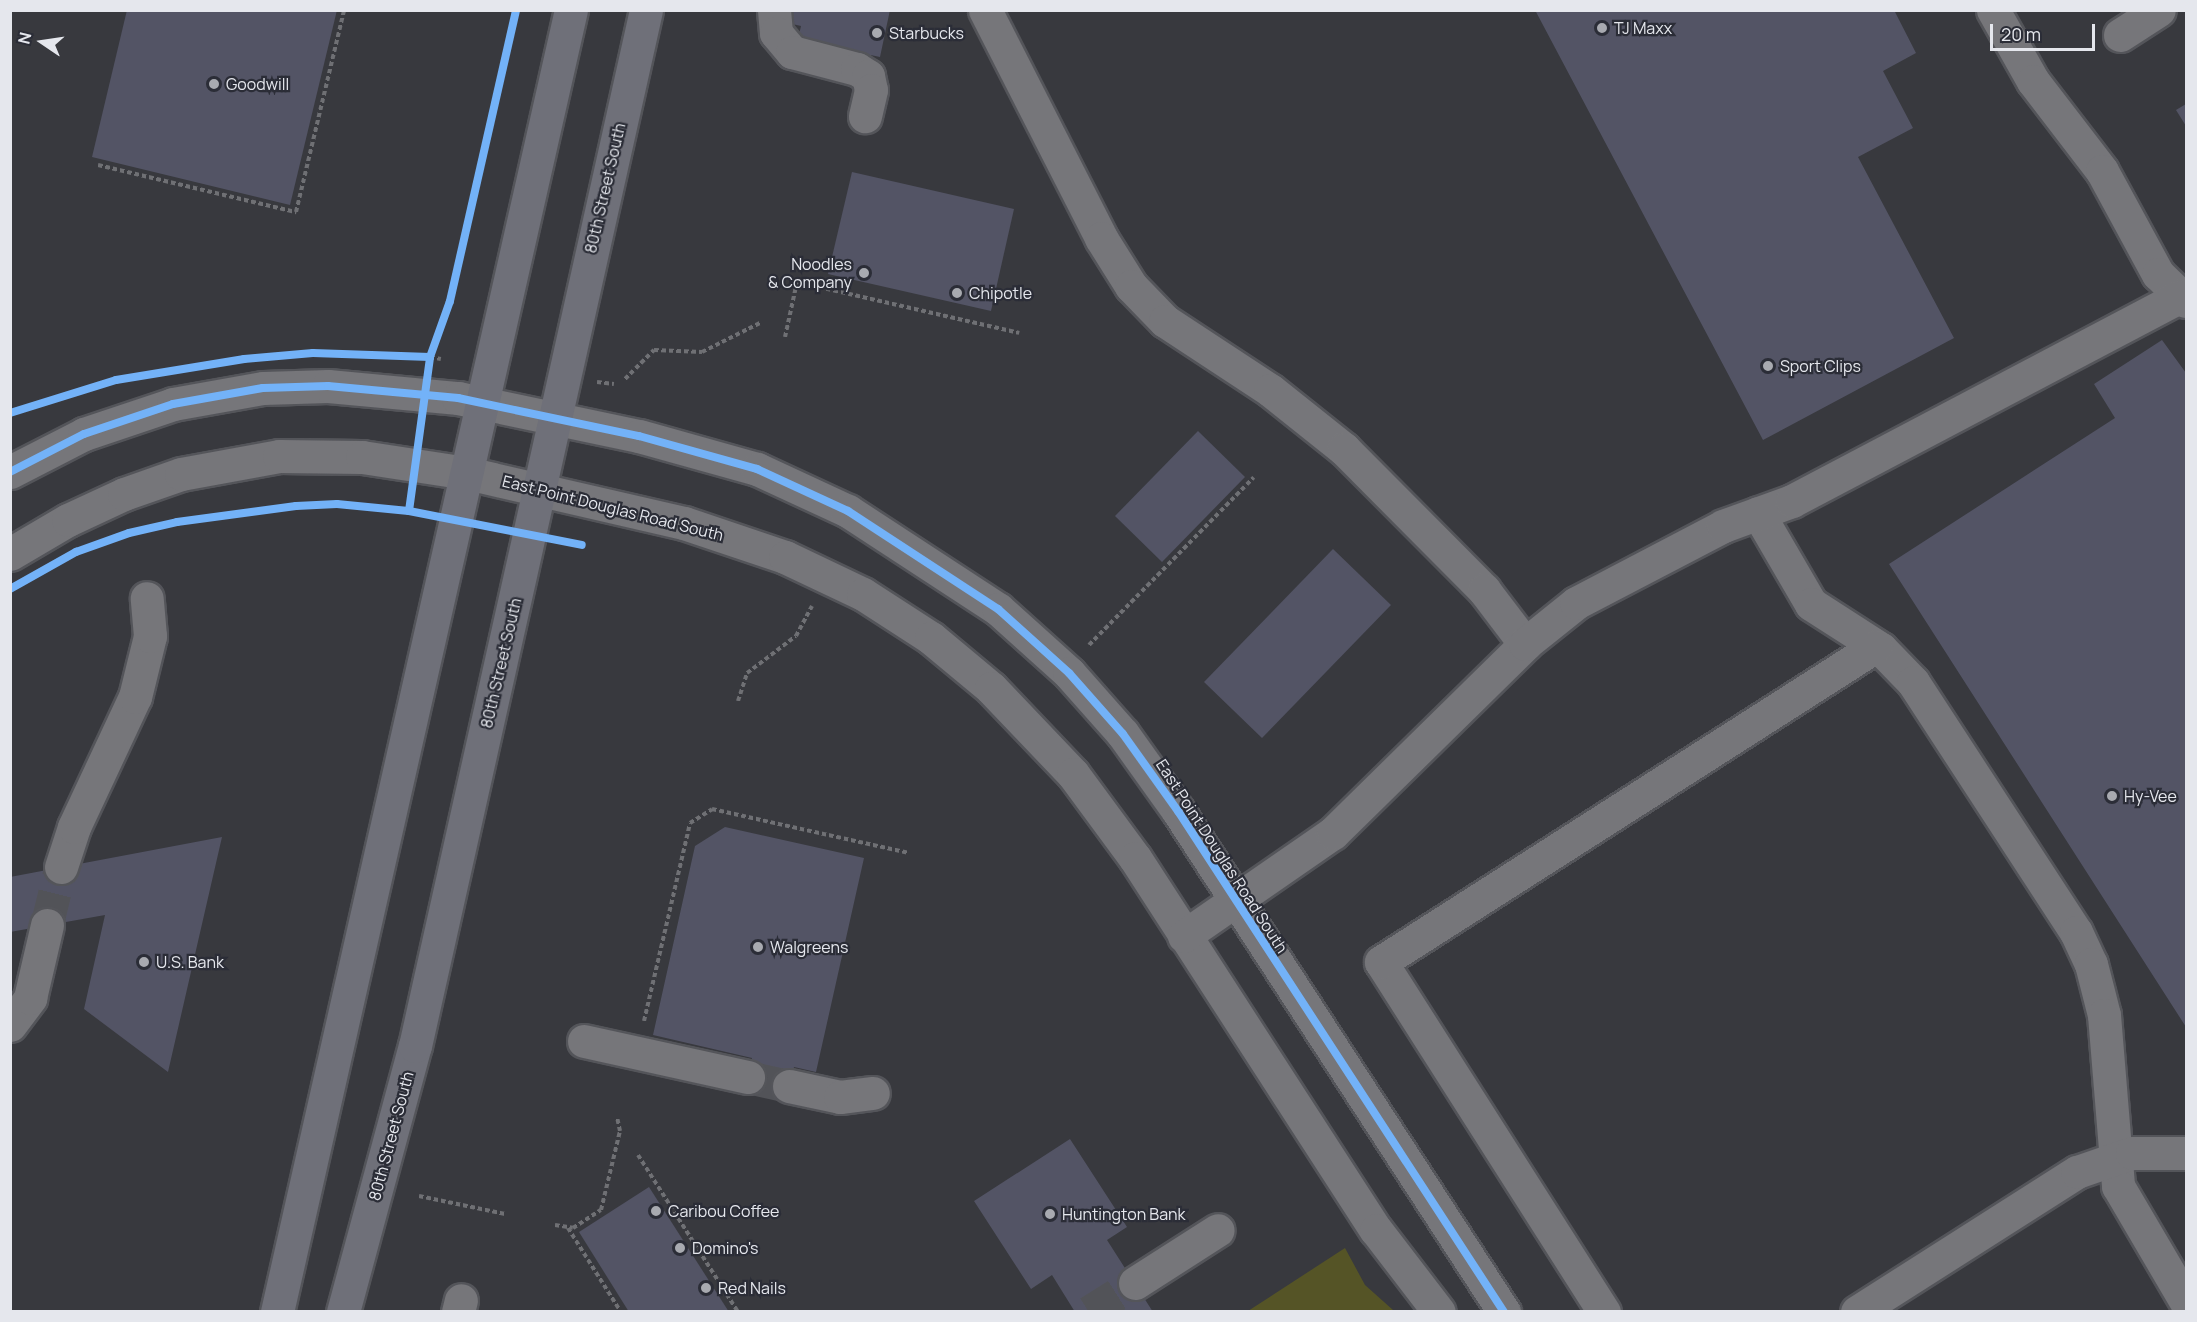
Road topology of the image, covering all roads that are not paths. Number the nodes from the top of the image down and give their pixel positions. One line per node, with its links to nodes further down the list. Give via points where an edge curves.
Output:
1 (571, 10): 10 (main road)
2 (646, 10): 11 (main road, 80th Street South)
3 (774, 10): 8 (street, via 776,33 792,52 857,69 868,76 872,90)
4 (985, 10): 18 (street, via 1101,238 1131,286 1165,321 1270,390 1335,442 1484,590)
5 (1994, 10): 9 (street, via 2029,76 2102,171 2158,274)
6 (2159, 10): 7 (street)
7 (2120, 35)
8 (865, 116)
9 (2183, 298): 15 (street, via 1792,501)
10 (482, 403): 11 (street, East Point Douglas Road South); 12 (street, East Point Douglas Road South, via 425,393 328,386 264,388 143,412 84,434); 13 (main road)
11 (554, 418): 14 (main road, 80th Street South); 21 (street, East Point Douglas Road South, via 674,445 757,469 848,511 957,578 1024,630 1100,707 1143,759)
12 (10, 472)
13 (467, 473): 14 (street, East Point Douglas Road South); 16 (street, East Point Douglas Road South, via 415,463 320,455 214,466 124,494 68,520); 34 (main road)
14 (538, 490): 23 (street, East Point Douglas Road South, via 684,523 753,545 863,594 931,638 992,687 1058,755 1107,817); 35 (main road, 80th Street South, via 415,1046)
15 (1758, 513): 18 (street, via 1723,526 1576,603); 19 (street, via 1812,604)
16 (10, 554)
17 (147, 598): 20 (street, via 150,636 135,697 74,827)
18 (1526, 644): 21 (street, via 1348,820 1303,857)
19 (1876, 646): 30 (street, via 1913,682 2084,949 2104,1015); 38 (street, via 1381,962)
20 (61, 867)
21 (1235, 902): 23 (street); 37 (street, East Point Douglas Road South)
22 (48, 926): 24 (street, via 30,998)
23 (1184, 936): 36 (street, East Point Douglas Road South, via 1376,1230)
24 (10, 1025)
25 (584, 1041): 26 (street)
26 (748, 1077)
27 (789, 1086): 28 (street, via 840,1097)
28 (873, 1093)
29 (2187, 1153): 30 (street, via 2148,1152)
30 (2114, 1158): 33 (street, via 2122,1198); 39 (street, via 2066,1178)
31 (1218, 1230): 32 (street)
32 (1135, 1283)
33 (2187, 1302)
34 (277, 1311)
35 (343, 1311)
36 (1439, 1311)
37 (1504, 1311)
38 (1604, 1311)
39 (1857, 1311)

